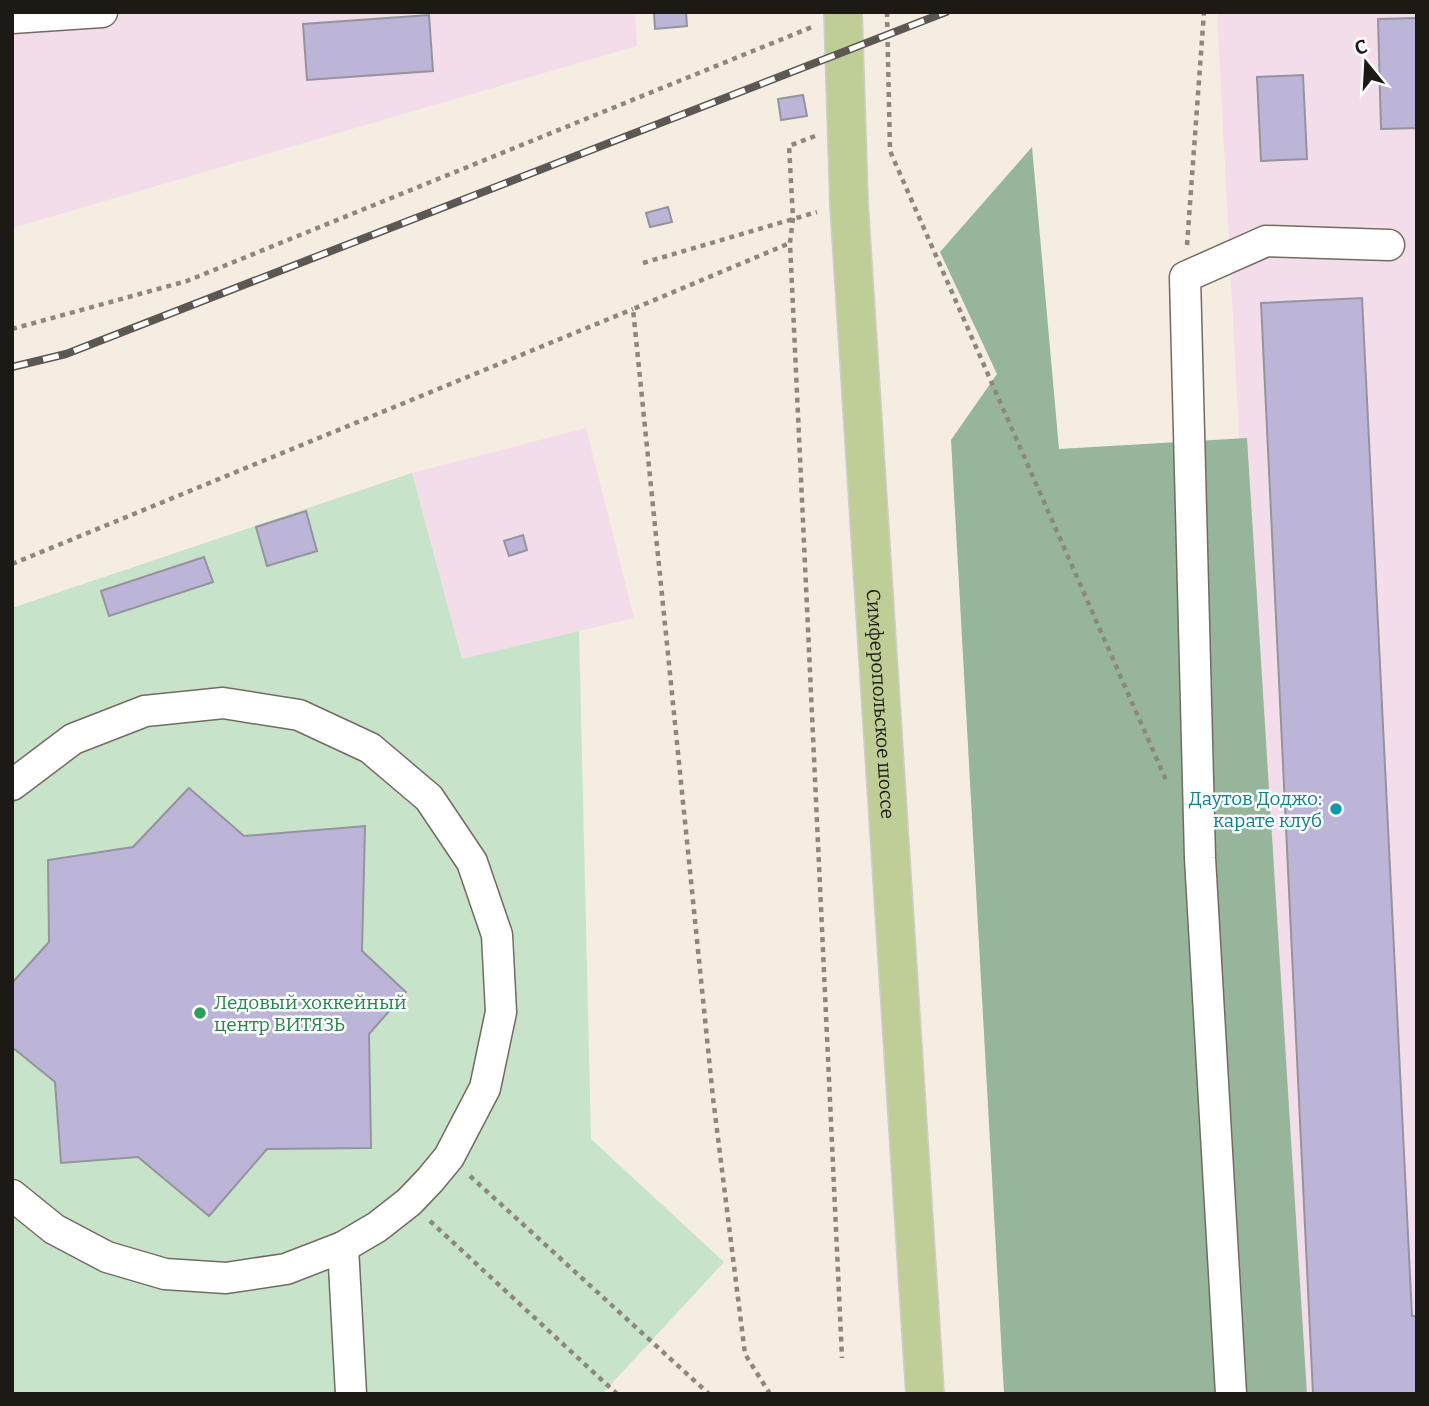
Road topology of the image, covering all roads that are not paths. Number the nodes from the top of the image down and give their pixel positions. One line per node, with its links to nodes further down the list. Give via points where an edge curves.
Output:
1 (102, 12): 2 (lane)
2 (12, 18)
3 (828, 18): 9 (main road, Симферопольское шоссе, via 849,204)
4 (1389, 245): 10 (lane, via 1266,242 1185,277 1200,858)
5 (12, 785): 7 (lane, via 85,734 145,711 223,703 299,715 370,748 429,798 472,862 497,935 501,1012 485,1088 449,1157 409,1202)
6 (12, 1195): 7 (lane, via 54,1229 107,1258 166,1274 226,1278 286,1269)
7 (343, 1247): 8 (lane)
8 (351, 1394)
9 (925, 1394)
10 (1231, 1394)

